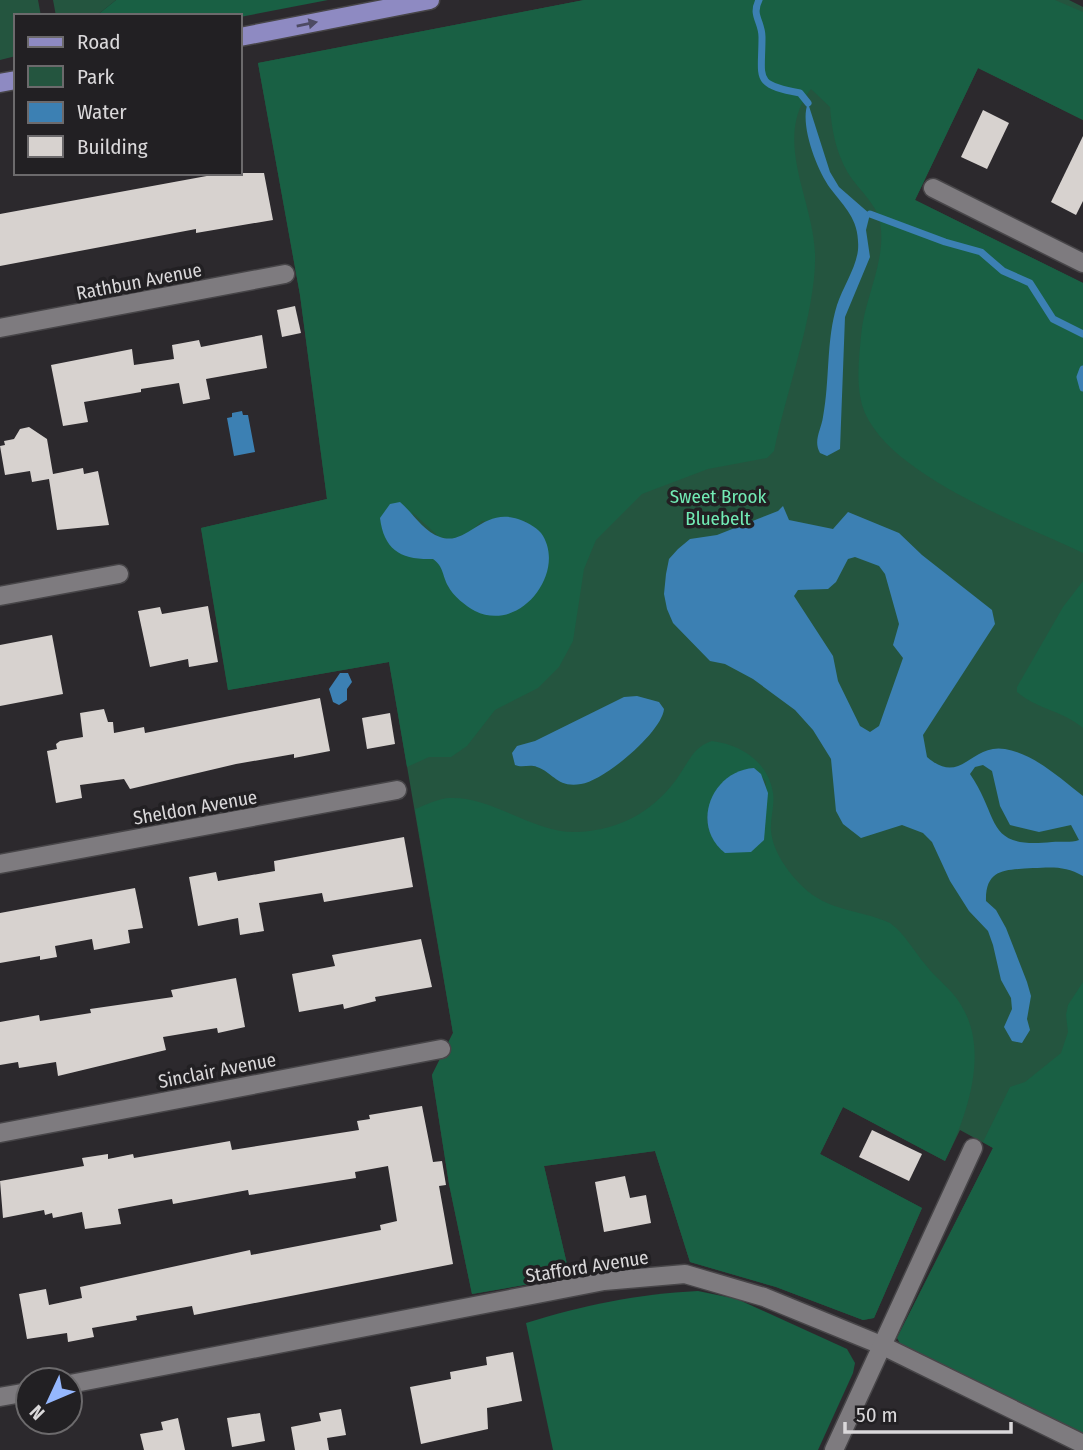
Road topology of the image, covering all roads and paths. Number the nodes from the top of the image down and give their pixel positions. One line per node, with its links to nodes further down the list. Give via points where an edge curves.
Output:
1 (430, 0): 2 (main road, one-way to 1)
2 (242, 37)
3 (933, 188): 4 (street)
4 (1083, 263)
5 (285, 274): 6 (street, Rathbun Avenue)
6 (0, 328)
7 (119, 574): 8 (street)
8 (0, 596)
9 (397, 790): 10 (street, Sheldon Avenue)
10 (0, 864)
11 (442, 1049): 12 (street, Sinclair Avenue)
12 (0, 1133)
13 (973, 1148): 14 (street)
14 (881, 1345): 15 (street, Stafford Avenue, via 764,1297 685,1274 604,1281); 16 (street, Stafford Avenue); 17 (street)
15 (84, 1381)
16 (1083, 1444)
17 (834, 1450)

